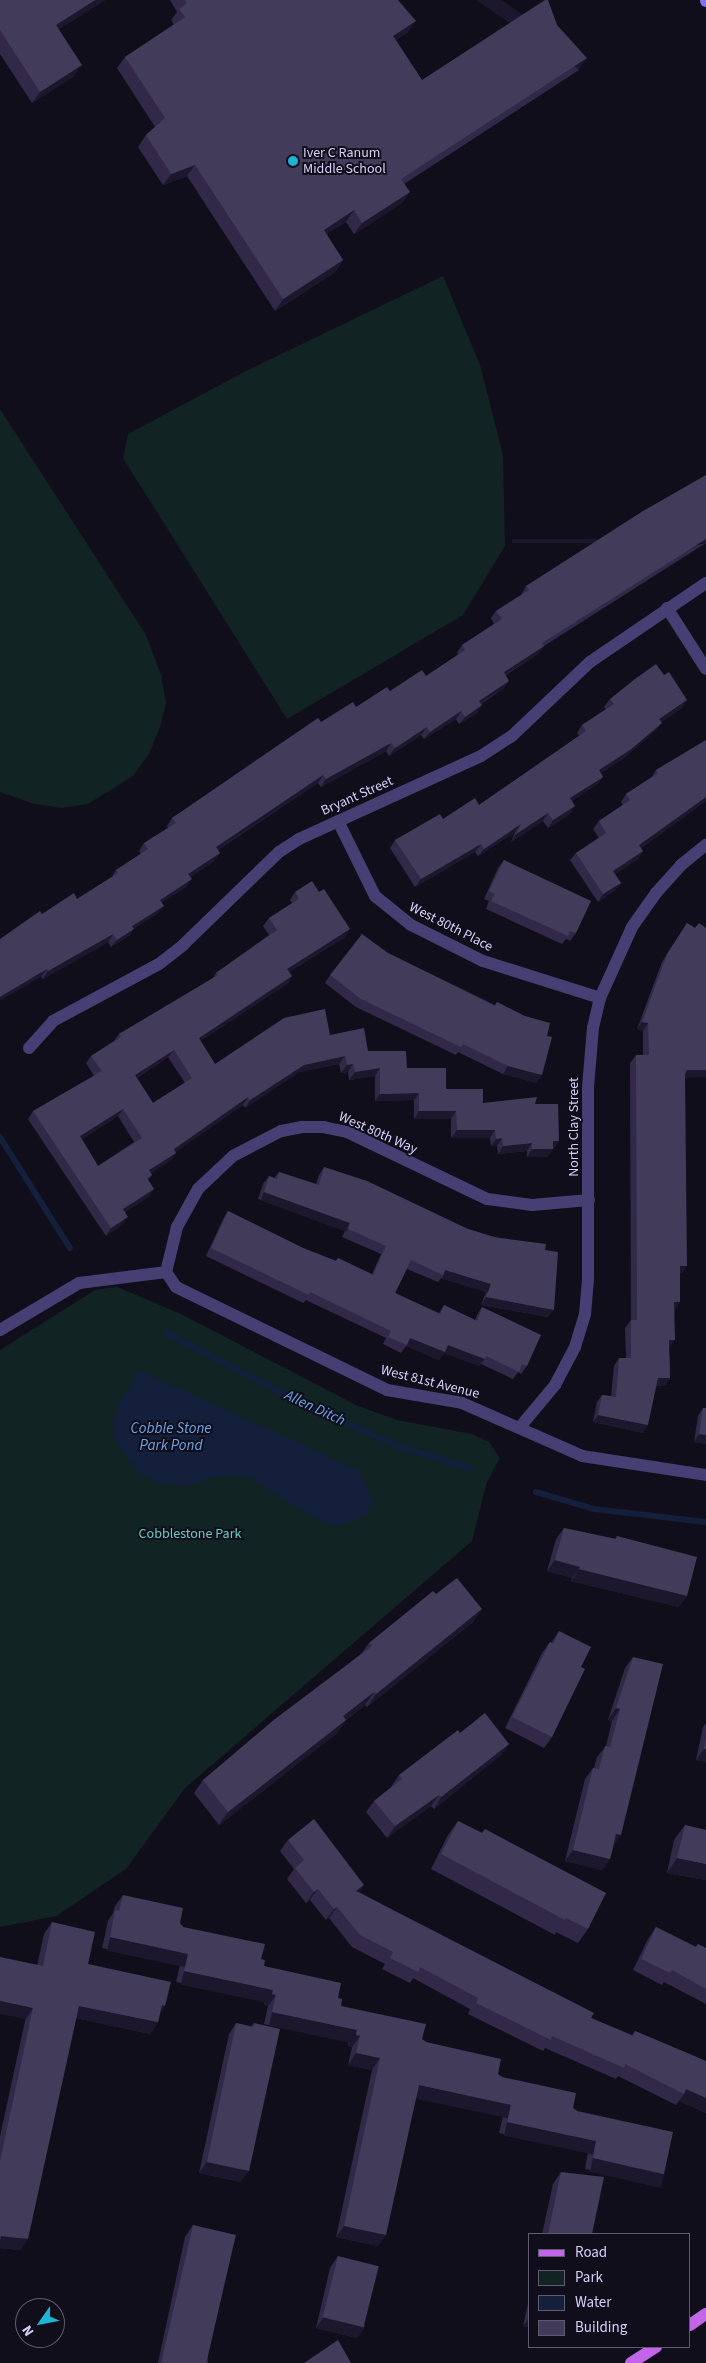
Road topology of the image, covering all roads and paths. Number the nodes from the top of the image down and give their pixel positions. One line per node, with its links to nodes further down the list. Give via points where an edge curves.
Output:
1 (706, 583): 2 (street, Bryant Street)
2 (667, 608): 3 (street); 4 (street, Bryant Street, via 590,662 512,736 481,756)
3 (706, 669)
4 (338, 821): 6 (street, West 80th Place, via 375,896 411,925 483,962); 7 (street, Bryant Street, via 279,852 159,964 52,1021)
5 (706, 845): 6 (street, North Clay Street, via 681,865 632,927)
6 (600, 998): 8 (street, North Clay Street, via 592,1028 588,1087)
7 (29, 1048)
8 (589, 1200): 9 (street, West 80th Way, via 532,1205 487,1199 347,1132 302,1127 273,1135 233,1156 198,1189 177,1227); 11 (street, North Clay Street, via 588,1277 581,1332 555,1385)
9 (166, 1272): 10 (street, via 80,1283); 11 (street, West 81st Avenue, via 176,1287 378,1386 462,1403)
10 (0, 1330)
11 (520, 1427): 12 (street, West 81st Avenue, via 554,1446 582,1456)
12 (706, 1475)
13 (706, 2314): 14 (main road)
14 (691, 2324)
15 (654, 2348): 16 (main road)
16 (631, 2363)

